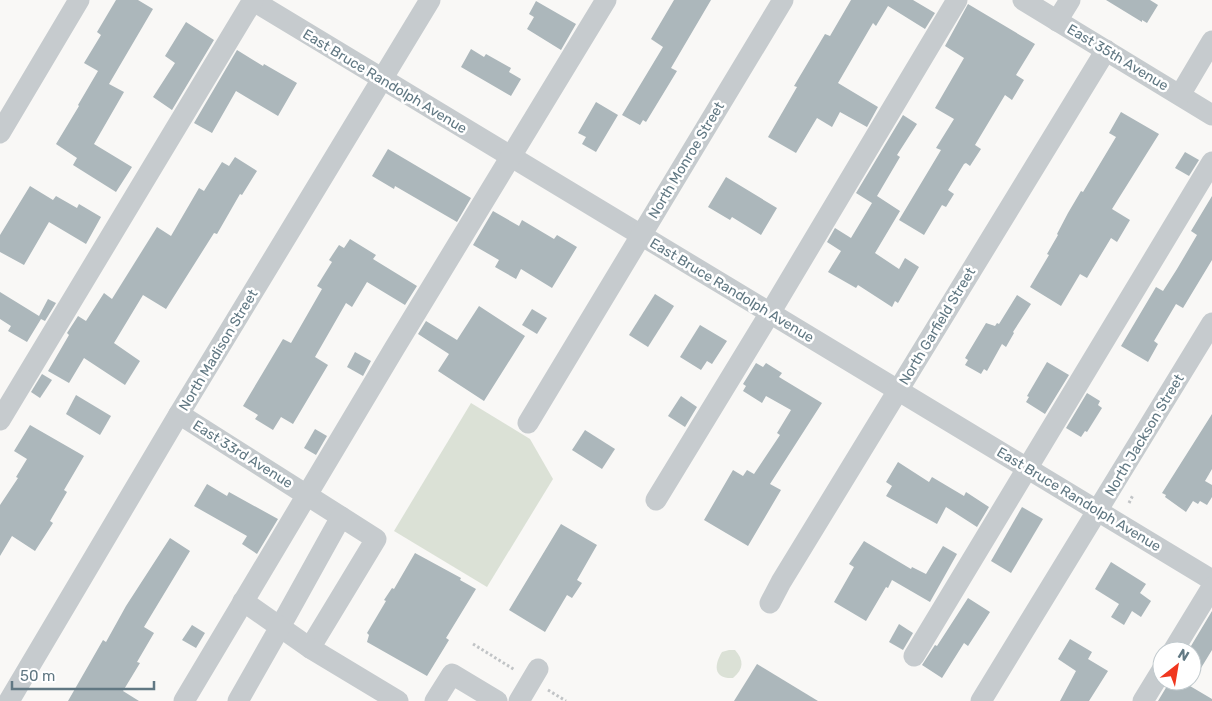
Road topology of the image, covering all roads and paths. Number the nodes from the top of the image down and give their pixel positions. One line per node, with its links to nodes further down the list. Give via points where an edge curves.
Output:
1 (79, 0): 15 (street)
2 (252, 0): 12 (street, East Bruce Randolph Avenue); 23 (street)
3 (430, 0): 12 (street, North Madison Street)
4 (606, 0): 16 (street)
5 (783, 0): 18 (street, North Monroe Street)
6 (957, 0): 19 (street)
7 (1023, 0): 9 (street, East 35th Avenue)
8 (1070, 0): 9 (street)
9 (1057, 21): 11 (street, East 35th Avenue)
10 (1212, 41): 13 (street)
11 (1106, 50): 13 (street, East 35th Avenue); 21 (street, North Garfield Street)
12 (382, 79): 16 (street, East Bruce Randolph Avenue); 22 (street, North Madison Street)
13 (1180, 95): 14 (street, East 35th Avenue)
14 (1212, 115)
15 (0, 133)
16 (512, 157): 18 (street, East Bruce Randolph Avenue); 26 (street)
17 (1212, 162): 25 (street)
18 (641, 235): 19 (street, East Bruce Randolph Avenue); 24 (street, North Monroe Street)
19 (770, 313): 21 (street, East Bruce Randolph Avenue); 28 (street)
20 (1212, 322): 30 (street, North Jackson Street)
21 (898, 390): 25 (street, East Bruce Randolph Avenue); 35 (street, North Garfield Street)
22 (179, 414): 26 (street, East 33rd Avenue); 43 (street, North Madison Street)
23 (0, 420)
24 (528, 423)
25 (1028, 468): 30 (street, East Bruce Randolph Avenue); 39 (street)
26 (307, 494): 31 (street, East 33rd Avenue); 34 (street)
27 (1134, 495): 29 (path)
28 (656, 500)
29 (1128, 503)
30 (1098, 511): 32 (street, East Bruce Randolph Avenue); 42 (street, North Jackson Street)
31 (341, 517): 36 (street); 38 (street, East 33rd Avenue, via 376,539)
32 (1212, 580)
33 (1212, 587): 37 (street)
34 (243, 601): 36 (street); 44 (street)
35 (770, 603)
36 (280, 627): 38 (street); 45 (street)
37 (1179, 641)
38 (310, 648): 46 (street)
39 (914, 656)
40 (538, 670): 49 (street)
41 (1152, 686): 50 (street)
42 (987, 699)
43 (9, 701)
44 (184, 701)
45 (238, 701)
46 (398, 701)
47 (436, 701): 48 (street, via 452,674)
48 (497, 701)
49 (519, 701)
50 (1143, 701)

